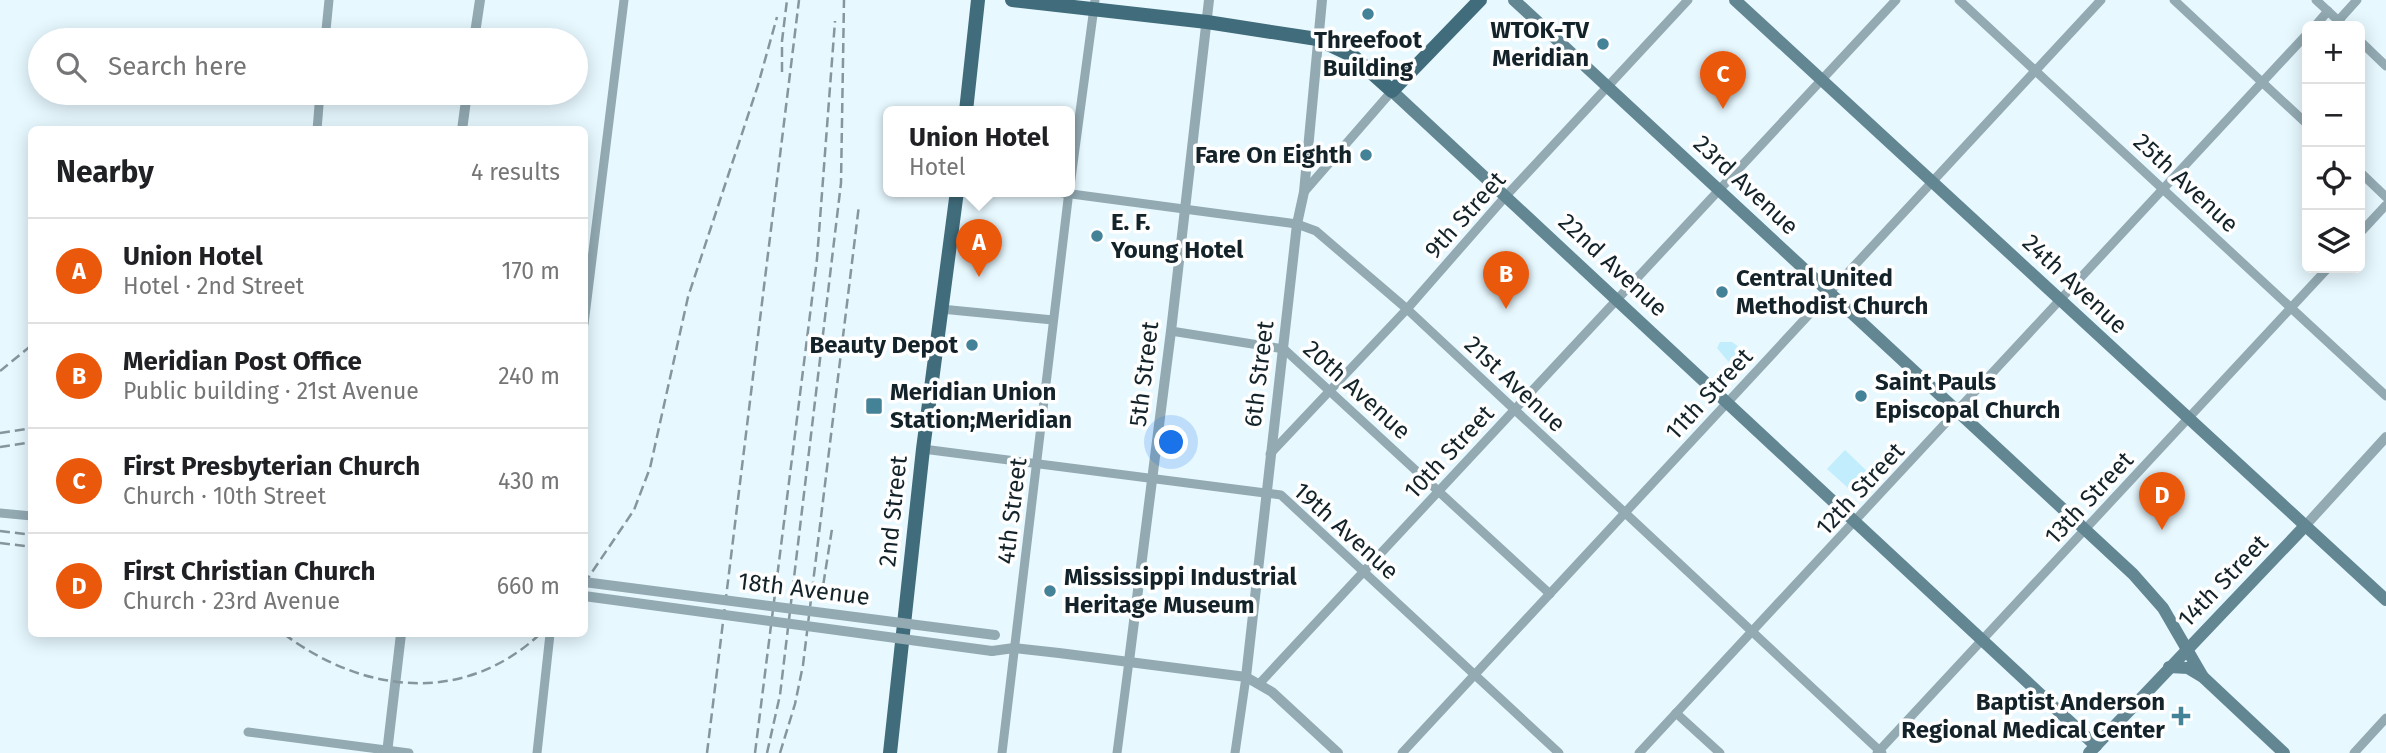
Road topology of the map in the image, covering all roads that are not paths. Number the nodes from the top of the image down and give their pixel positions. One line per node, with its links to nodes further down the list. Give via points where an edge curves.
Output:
1 (329, 0): 24 (street)
2 (480, 0): 25 (street)
3 (624, 0): 56 (street)
4 (978, 0): 37 (main road)
5 (1012, 0): 18 (main road, 22nd Avenue)
6 (1209, 0): 23 (street, 5th Street)
7 (1322, 0): 26 (street, 6th Street)
8 (1480, 0): 34 (main road)
9 (1514, 0): 33 (main road, 23rd Avenue)
10 (1688, 0): 33 (street, 9th Street)
11 (1735, 0): 31 (main road, 24th Avenue)
12 (1896, 0): 31 (street, 10th Street)
13 (1959, 0): 30 (street, 25th Avenue)
14 (2101, 0): 30 (street, 11th Street)
15 (2174, 0): 32 (street)
16 (2316, 0): 19 (street)
17 (2357, 0): 22 (street)
18 (1094, 4): 23 (main road, 22nd Avenue); 41 (street, 4th Street)
19 (2328, 11): 20 (street); 21 (street)
20 (2319, 21)
21 (2339, 21)
22 (2342, 21)
23 (1207, 22): 26 (main road, 22nd Avenue); 53 (street, 5th Street)
24 (326, 28)
25 (476, 28)
26 (1317, 39): 34 (main road, 22nd Avenue, via 1353,56); 47 (street, 6th Street)
27 (2302, 40): 32 (street, 12th Street)
28 (2365, 46): 29 (street)
29 (2386, 66)
30 (2035, 70): 43 (street, 11th Street); 45 (street, 25th Avenue)
31 (1822, 80): 43 (main road, 24th Avenue); 44 (street, 10th Street)
32 (2263, 83): 38 (street); 45 (street, 12th Street)
33 (1608, 88): 44 (main road, 23rd Avenue); 50 (street, 9th Street)
34 (1392, 91): 47 (street); 50 (main road, 22nd Avenue)
35 (319, 105): 39 (street)
36 (465, 105): 40 (street)
37 (967, 106)
38 (2302, 119)
39 (317, 126)
40 (463, 126)
41 (1075, 145)
42 (2365, 177): 51 (street)
43 (1932, 181): 58 (street, 11th Street); 60 (main road, 24th Avenue)
44 (1720, 189): 58 (main road, 23rd Avenue); 59 (street, 10th Street)
45 (2164, 189): 60 (street, 12th Street); 61 (street, 25th Avenue)
46 (1075, 191): 53 (street, 21st Avenue)
47 (1304, 192): 54 (street, 6th Street)
48 (956, 197): 62 (main road, 2nd Street)
49 (1068, 197): 64 (street, 4th Street)
50 (1506, 197): 59 (main road, 22nd Avenue); 63 (street, 9th Street)
51 (2386, 197)
52 (2386, 205): 55 (street)
53 (1184, 208): 54 (street, 21st Avenue); 65 (street, 5th Street)
54 (1297, 224): 63 (street, 21st Avenue, via 1316,231); 66 (street, 6th Street)
55 (2365, 228)
56 (588, 261)
57 (2323, 273): 61 (street, 13th Street)
58 (1830, 292): 69 (street, 11th Street); 71 (main road, 23rd Avenue)
59 (1617, 300): 69 (main road, 22nd Avenue); 70 (street, 10th Street)
60 (2062, 301): 71 (street, 12th Street); 72 (main road, 24th Avenue)
61 (2292, 307): 68 (street, 25th Avenue); 72 (street, 13th Street)
62 (941, 309): 64 (street); 74 (main road, 2nd Street)
63 (1407, 309): 67 (street, 9th Street); 70 (street, 21st Avenue)
64 (1053, 320): 76 (street, 4th Street)
65 (1171, 331): 66 (street, 20th Avenue); 77 (street, 5th Street)
66 (1284, 349): 67 (street, 20th Avenue); 75 (street, 6th Street)
67 (1331, 390): 75 (street, 9th Street); 78 (street, 20th Avenue)
68 (2386, 396)
69 (1727, 402): 81 (street, 11th Street); 83 (main road, 22nd Avenue)
70 (1515, 410): 78 (street, 10th Street); 81 (street, 21st Avenue)
71 (1959, 412): 83 (street, 12th Street); 85 (main road, 23rd Avenue)
72 (2190, 419): 84 (main road, 24th Avenue); 85 (street, 13th Street)
73 (2386, 437): 84 (street, 14th Street)
74 (923, 449): 76 (street, 19th Avenue); 111 (main road, 2nd Street)
75 (1270, 454): 79 (street, 6th Street)
76 (1038, 463): 77 (street, 19th Avenue); 95 (street, 4th Street)
77 (1152, 476): 79 (street, 19th Avenue); 97 (street, 5th Street)
78 (1440, 490): 86 (street, 10th Street); 88 (street, 20th Avenue)
79 (1266, 491): 86 (street, 19th Avenue, via 1281,495); 100 (street, 6th Street)
80 (0, 513): 82 (street)
81 (1625, 513): 88 (street, 11th Street); 91 (street, 21st Avenue)
82 (28, 516)
83 (1855, 521): 91 (street, 12th Street); 94 (main road, 22nd Avenue)
84 (2305, 526): 90 (main road, 24th Avenue); 96 (main road, 14th Street)
85 (2086, 530): 94 (street, 13th Street); 96 (main road, 23rd Avenue, via 2151,594)
86 (1364, 572): 99 (street, 19th Avenue); 102 (street, 10th Street)
87 (588, 583): 95 (street, 18th Avenue, bridge, via 995,635)
88 (1550, 594): 99 (street, 11th Street)
89 (588, 597): 95 (street, 18th Avenue, bridge, via 992,651)
90 (2386, 600)
91 (1752, 632): 103 (street, 12th Street); 108 (street, 21st Avenue)
92 (401, 637): 107 (street)
93 (550, 637): 110 (street)
94 (1982, 639): 106 (main road, 22nd Avenue); 108 (street, 13th Street)
95 (1014, 648): 97 (street, 18th Avenue); 112 (street, 4th Street)
96 (2188, 649): 98 (main road, 14th Street); 101 (main road, 23rd Avenue)
97 (1129, 661): 100 (street, 18th Avenue); 113 (street, 5th Street)
98 (2169, 667): 101 (main road, 23rd Avenue, via 2188,668); 106 (main road, 14th Street)
99 (1475, 674): 116 (street, 11th Street); 117 (street, 19th Avenue)
100 (1246, 677): 102 (street, 18th Avenue); 114 (street, 6th Street)
101 (2203, 677): 120 (main road, 23rd Avenue)
102 (1259, 684): 115 (street, 18th Avenue)
103 (1676, 713): 118 (street, 12th Street); 119 (street)
104 (2386, 718): 121 (street)
105 (248, 732): 107 (street)
106 (2092, 749)
107 (387, 752): 109 (street)
108 (1879, 752)
109 (409, 753)
110 (537, 753)
111 (890, 753)
112 (1002, 753)
113 (1117, 753)
114 (1235, 753)
115 (1338, 753)
116 (1402, 753)
117 (1559, 753)
118 (1639, 753)
119 (1720, 753)
120 (2284, 753)
121 (2354, 753)

